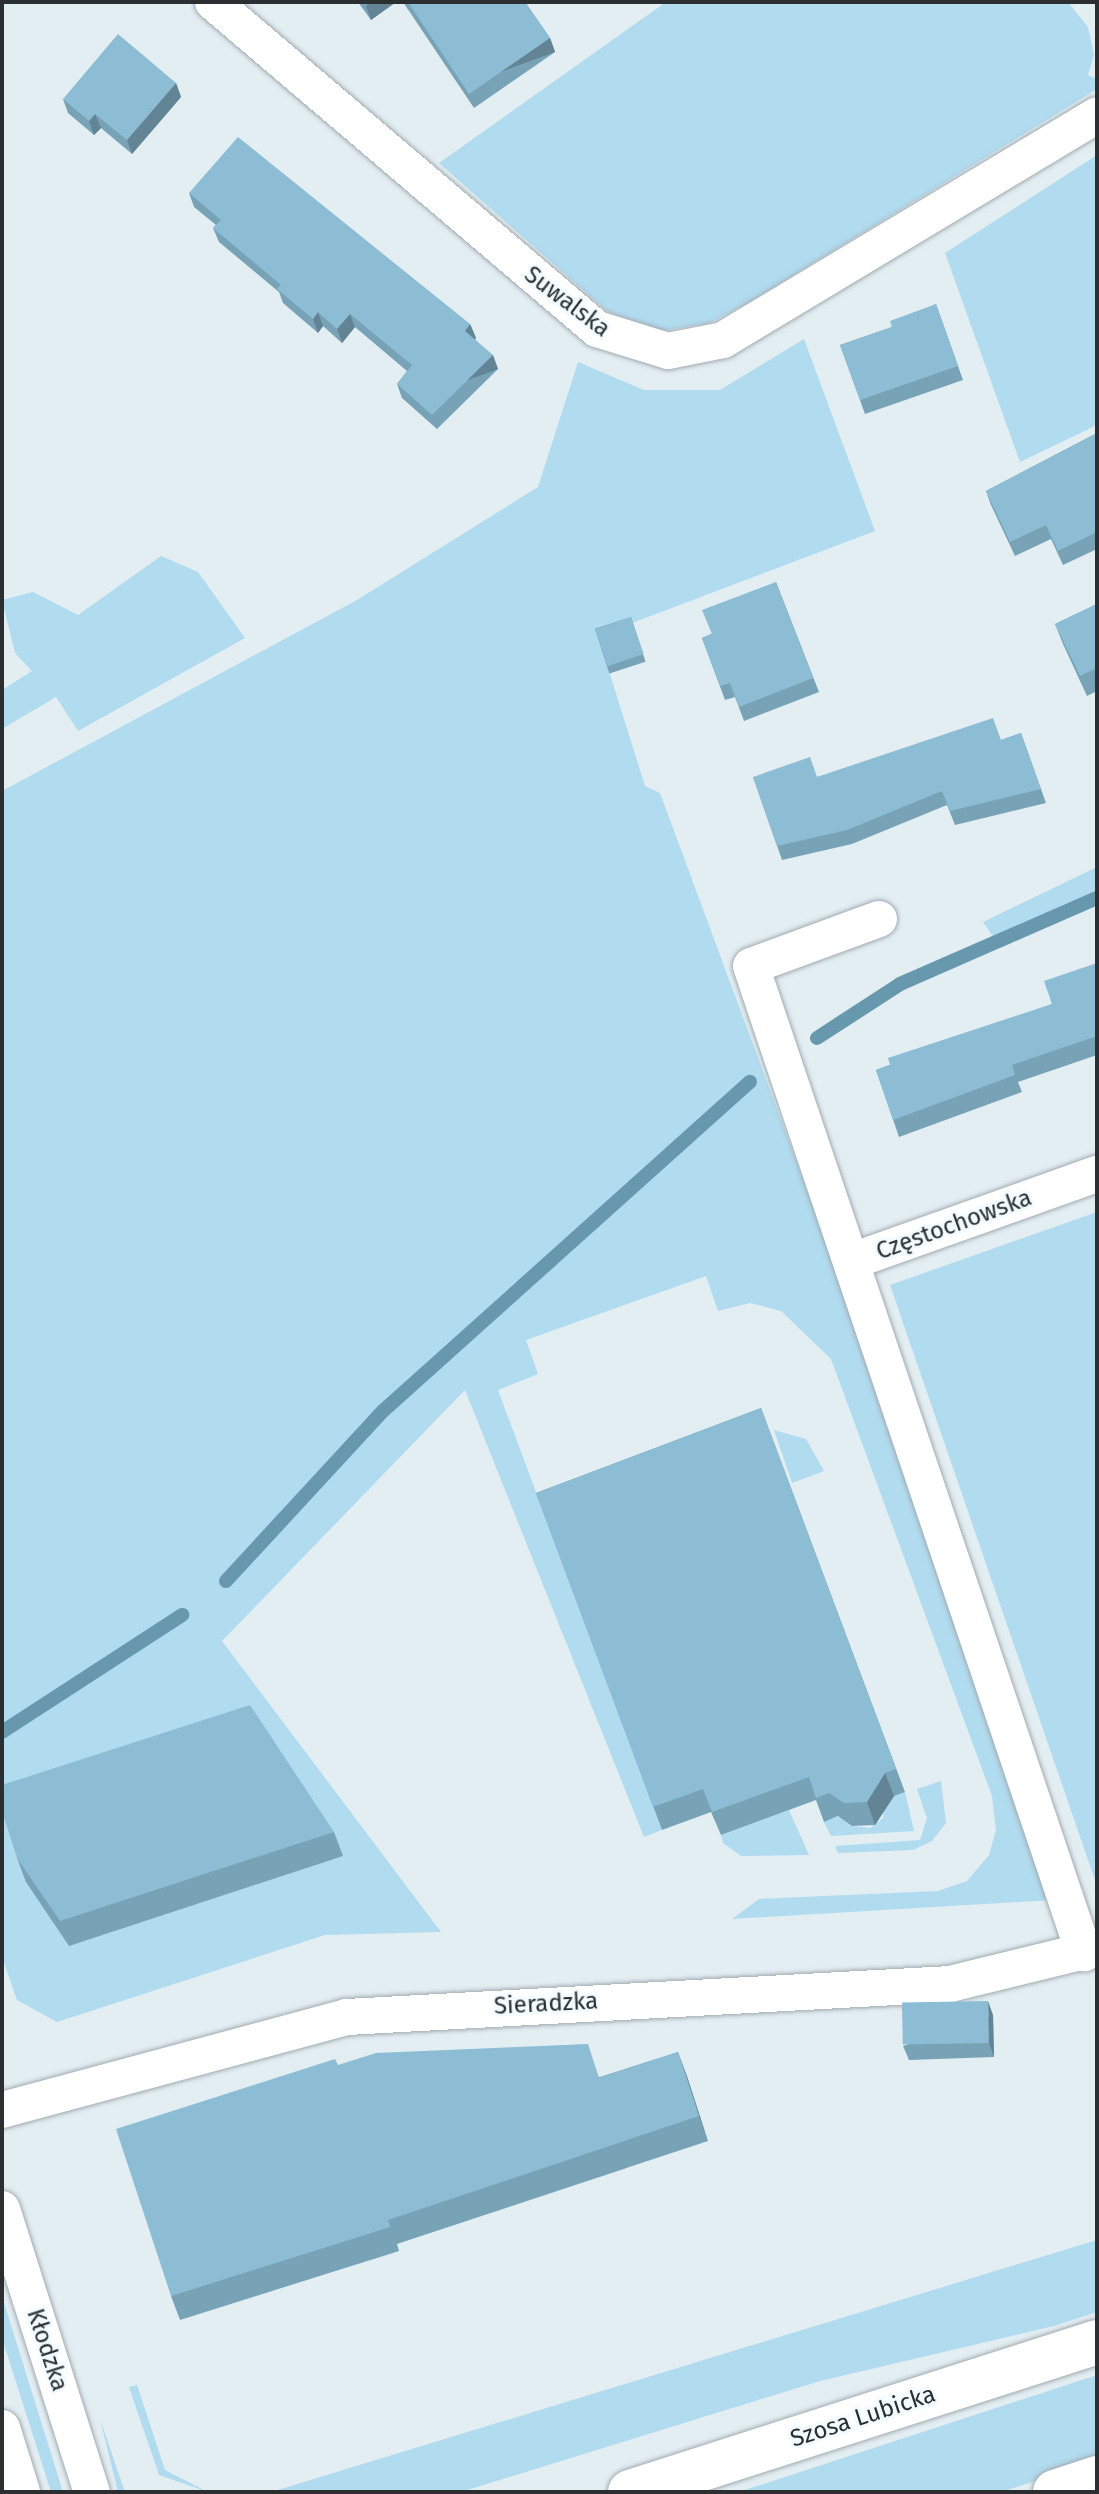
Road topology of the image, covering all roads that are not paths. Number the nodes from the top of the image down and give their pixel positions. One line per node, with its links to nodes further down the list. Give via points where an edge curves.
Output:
1 (213, 2): 2 (street, Suwalska, via 597,329 668,351 723,340)
2 (1097, 115)
3 (879, 919): 5 (street, Częstochowska, via 751,966)
4 (1097, 1174): 5 (street, Częstochowska)
5 (855, 1260): 6 (street, via 916,1467)
6 (1090, 1950): 7 (street, Sieradzka, via 950,1984 347,2017)
7 (2, 2110)
8 (2, 2209): 13 (street, Kłodzka)
9 (1097, 2342): 14 (main road, Szosa Lubicka)
10 (2, 2428): 12 (street)
11 (1097, 2478): 15 (main road)
12 (22, 2492)
13 (92, 2492)
14 (630, 2492)
15 (1055, 2492)

